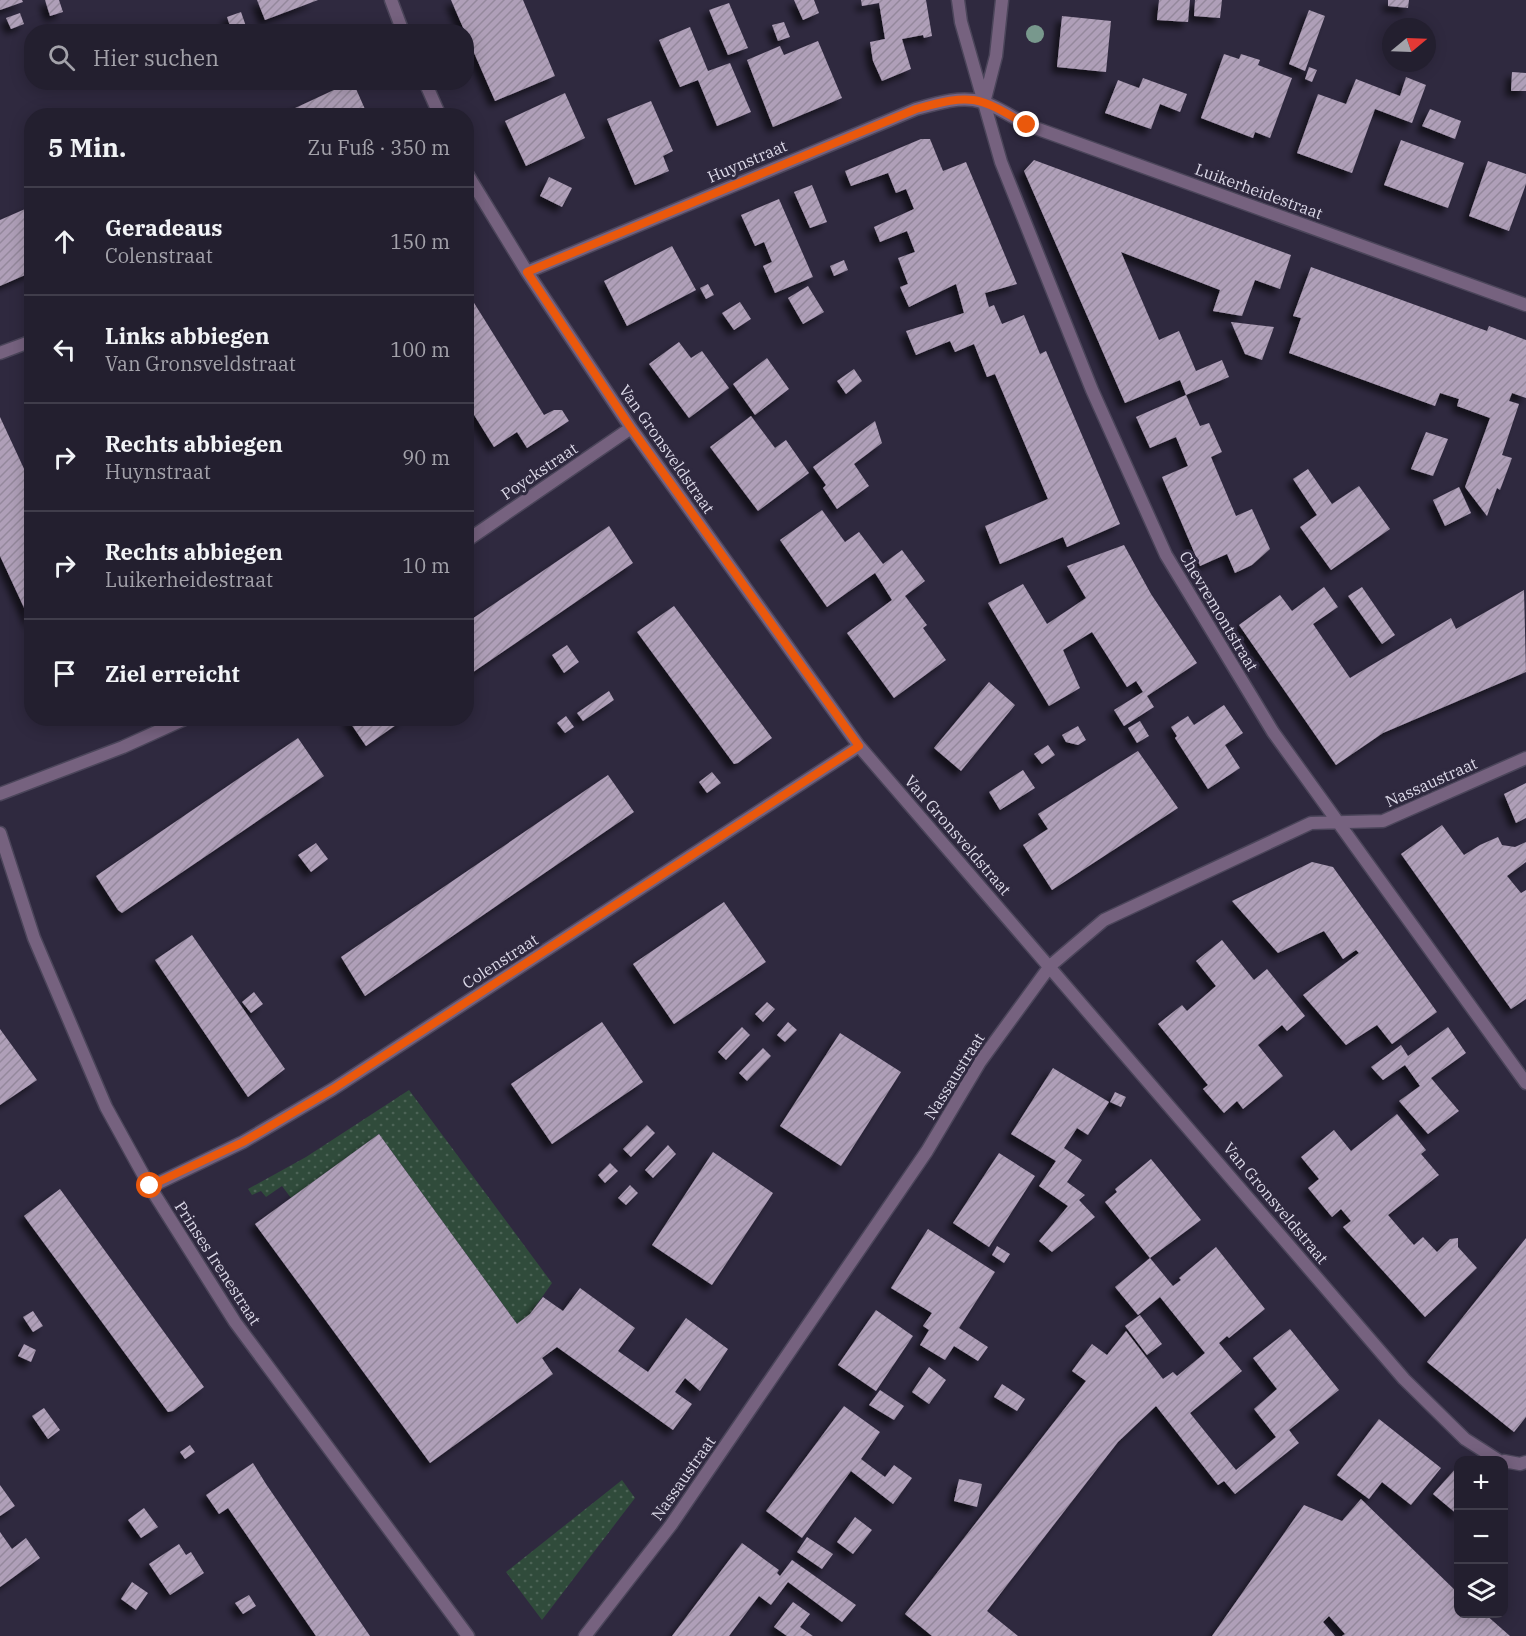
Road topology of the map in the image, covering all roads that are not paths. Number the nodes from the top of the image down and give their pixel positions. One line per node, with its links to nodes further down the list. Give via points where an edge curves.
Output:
1 (391, 0): 4 (street)
2 (958, 0): 6 (street, Chevremontstraat)
3 (1002, 0): 6 (street, Chevremontstraat, via 996,56)
4 (400, 24)
5 (429, 90): 7 (street)
6 (985, 100): 9 (street, Huynstraat, via 954,98 916,109); 10 (street, Luikerheidestraat, via 1027,125); 19 (street, Chevremontstraat, via 1001,162 1079,357 1166,555 1273,732)
7 (436, 108)
8 (474, 185): 9 (street, Van Gronsveldstraat)
9 (527, 272): 13 (street, Van Gronsveldstraat)
10 (1526, 305)
11 (24, 344): 12 (street)
12 (0, 353)
13 (631, 428): 14 (street, Poyckstraat); 16 (street, Van Gronsveldstraat)
14 (474, 536)
15 (169, 726): 18 (street)
16 (859, 746): 21 (street, Van Gronsveldstraat); 23 (street, Colenstraat, via 333,1089 243,1142)
17 (1526, 758): 19 (street, Nassaustraat, via 1383,821)
18 (0, 794)
19 (1341, 824): 21 (street, Nassaustraat, via 1311,823 1153,896 1104,920); 22 (street, Chevremontstraat)
20 (0, 833): 23 (street, Prinses Irenestraat, via 34,938 56,991 106,1107)
21 (1050, 966): 24 (street, Van Gronsveldstraat, via 1404,1378 1464,1439); 28 (street, Nassaustraat, via 980,1062 927,1151 671,1525)
22 (1526, 1083)
23 (150, 1186): 27 (street, Prinses Irenestraat, via 235,1322)
24 (1490, 1456)
25 (1508, 1462): 26 (street)
26 (1526, 1462)
27 (468, 1636)
28 (585, 1636)

